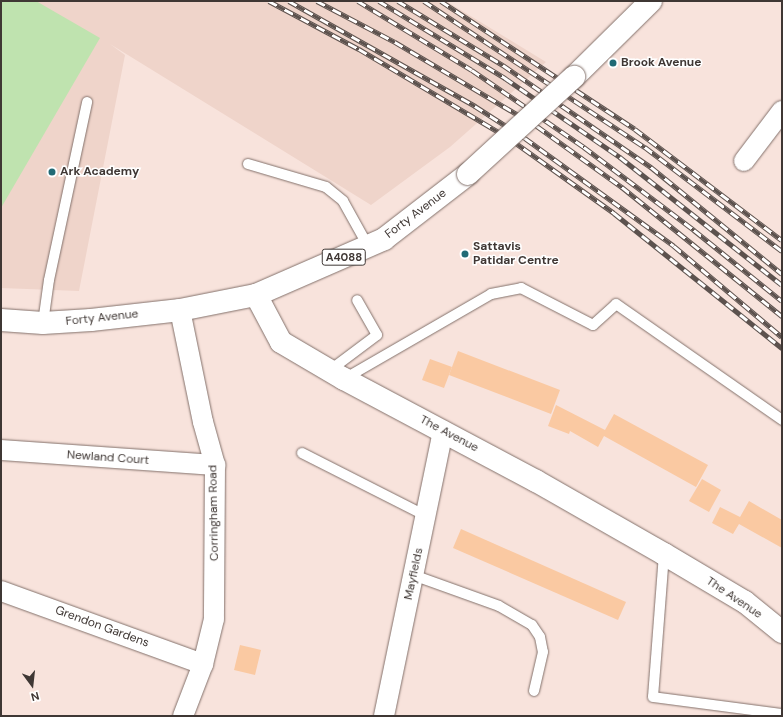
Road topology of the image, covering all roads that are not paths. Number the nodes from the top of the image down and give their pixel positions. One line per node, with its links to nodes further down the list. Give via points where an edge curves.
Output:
1 (650, 1): 6 (main road, Forty Avenue / A4088, bridge, via 574,77 468,174 384,239)
2 (87, 102): 11 (lane, via 49,280)
3 (782, 111): 4 (street)
4 (744, 161)
5 (248, 164): 6 (lane, via 326,187 343,201)
6 (368, 246): 7 (main road, Forty Avenue / A4088)
7 (256, 295): 9 (main road, Forty Avenue / A4088); 12 (main road, The Avenue, via 281,342)
8 (357, 300): 12 (lane, via 377,335)
9 (180, 310): 11 (main road, Forty Avenue / A4088); 17 (street, Corringham Road, via 203,422)
10 (1, 320): 11 (main road, Forty Avenue / A4088)
11 (43, 323)
12 (336, 375): 13 (lane, via 491,294 521,288 593,325 616,304); 14 (main road, The Avenue)
13 (782, 420)
14 (443, 431): 18 (street, Mayfields); 19 (main road, The Avenue)
15 (1, 450): 17 (street, Newland Court)
16 (302, 453): 18 (lane)
17 (215, 465): 23 (street, Corringham Road, via 214,619)
18 (426, 516): 20 (street, Mayfields)
19 (664, 554): 22 (main road, The Avenue, via 745,602); 25 (lane, via 653,697)
20 (413, 575): 24 (lane, via 499,606 532,625 540,637 544,652); 27 (street, Mayfields)
21 (1, 591): 23 (street, Grendon Gardens)
22 (782, 632)
23 (203, 664): 26 (street, Corringham Road)
24 (534, 691)
25 (782, 714)
26 (183, 716)
27 (384, 716)

